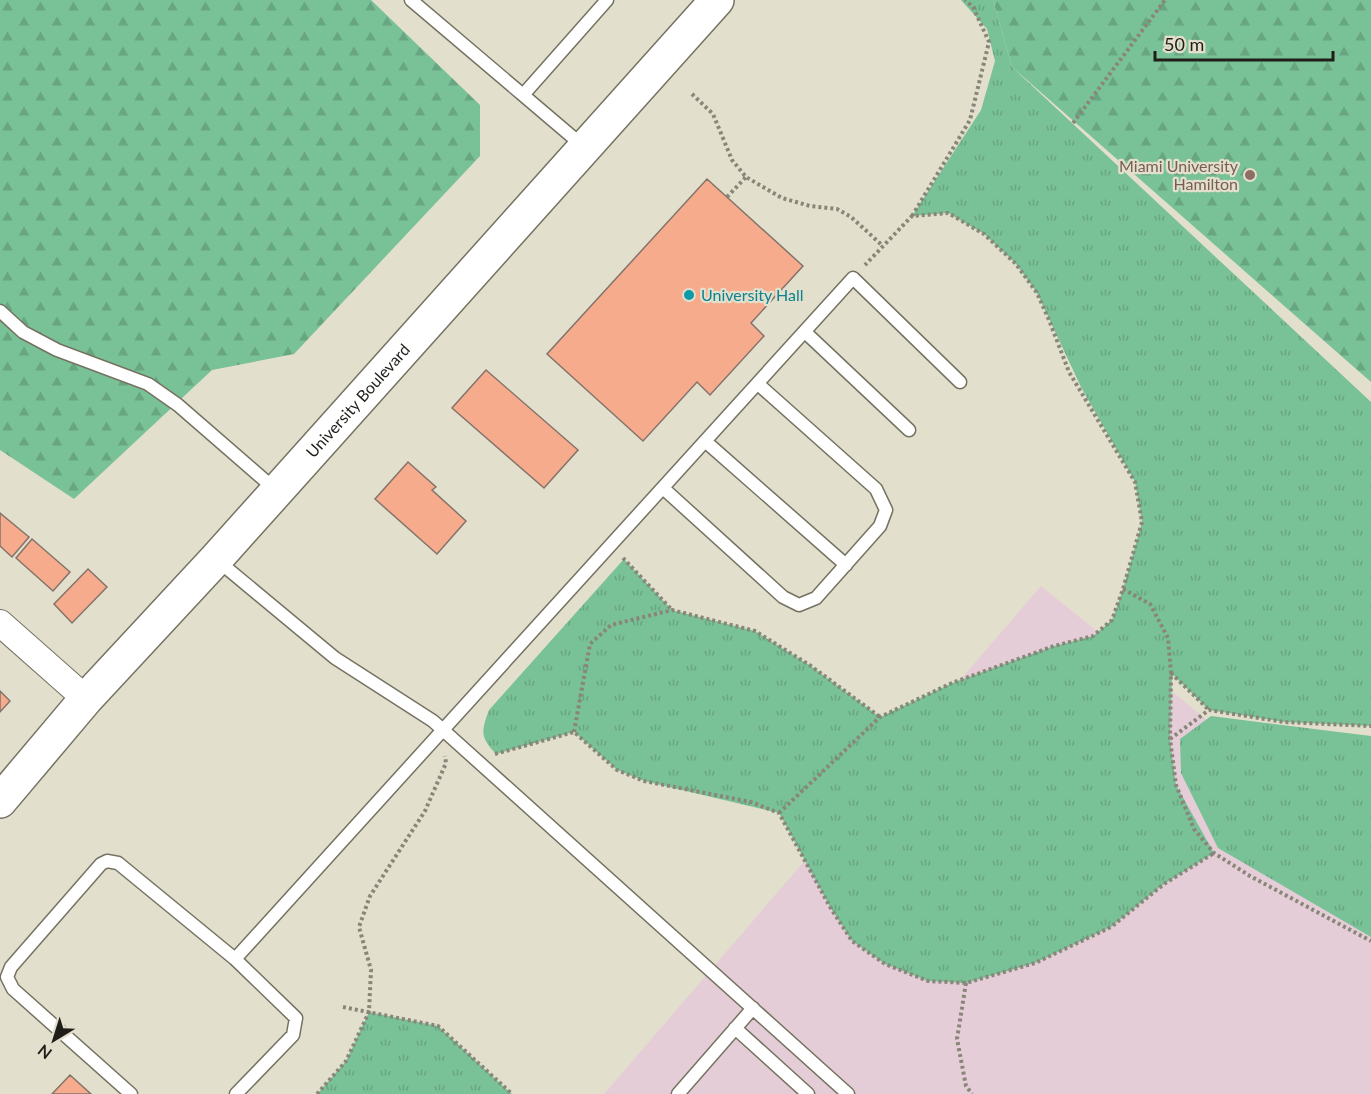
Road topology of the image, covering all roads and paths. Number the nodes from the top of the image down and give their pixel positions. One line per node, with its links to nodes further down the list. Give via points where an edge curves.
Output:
1 (411, 0): 7 (lane)
2 (607, 0): 7 (lane)
3 (717, 0): 9 (street, University Boulevard)
4 (965, 0): 12 (path, via 973,6 989,42 970,120)
5 (1165, 0): 8 (path)
6 (692, 94): 10 (path, via 713,114 732,160)
7 (523, 95): 9 (lane)
8 (1073, 123)
9 (585, 147): 22 (street, University Boulevard)
10 (746, 177): 11 (path); 13 (path, via 782,198 837,209)
11 (726, 197)
12 (912, 216): 13 (path); 26 (path, via 948,213 984,234 1016,264 1037,293 1069,372 1135,482 1142,522)
13 (883, 246): 14 (path)
14 (853, 278): 16 (lane); 17 (lane)
15 (0, 311): 22 (lane, via 23,332 57,350 148,384 178,405)
16 (805, 332): 18 (lane); 19 (lane)
17 (960, 382)
18 (758, 384): 20 (lane); 25 (lane, via 876,489 886,510 880,526)
19 (909, 430)
20 (705, 441): 21 (lane); 25 (lane)
21 (663, 488): 23 (lane); 25 (lane, via 783,597 800,605 816,598)
22 (277, 492): 24 (street, University Boulevard)
23 (611, 545): 27 (path); 34 (lane)
24 (216, 559): 30 (street, University Boulevard); 34 (lane, via 335,658)
25 (846, 565)
26 (1123, 589): 29 (path, via 1150,604 1168,638); 32 (path, via 1112,620 1093,636 951,683)
27 (672, 610): 32 (path, via 755,631 812,666); 35 (path, via 611,625 590,644)
28 (0, 623): 30 (street)
29 (1171, 673): 31 (path); 36 (path)
30 (86, 699): 38 (street, University Boulevard)
31 (1209, 710): 33 (path, via 1284,722); 36 (path)
32 (880, 717): 39 (path)
33 (1371, 726)
34 (443, 730): 37 (lane); 42 (lane); 46 (path, via 446,763 425,811 370,896 359,927 371,970)
35 (574, 732): 37 (path); 39 (path, via 617,770 644,781 751,802)
36 (1170, 739): 40 (path, via 1176,785 1194,829)
37 (475, 759): 45 (lane)
38 (0, 801)
39 (779, 813): 43 (path, via 852,941 885,964 928,981)
40 (1214, 853): 41 (path); 43 (path, via 1164,884 1111,927 1035,963)
41 (1371, 941)
42 (235, 959): 48 (lane, via 118,862 107,861 11,967 7,977 13,989); 49 (lane, via 296,1018 294,1035)
43 (966, 983): 55 (path, via 957,1039 966,1086)
44 (343, 1007): 46 (path)
45 (753, 1008): 47 (lane); 54 (lane)
46 (369, 1012): 50 (path, via 346,1061); 51 (path, via 438,1026)
47 (735, 1028): 52 (lane); 53 (lane)
48 (131, 1094)
49 (236, 1094)
50 (317, 1094)
51 (512, 1094)
52 (678, 1094)
53 (808, 1094)
54 (848, 1094)
55 (972, 1094)

